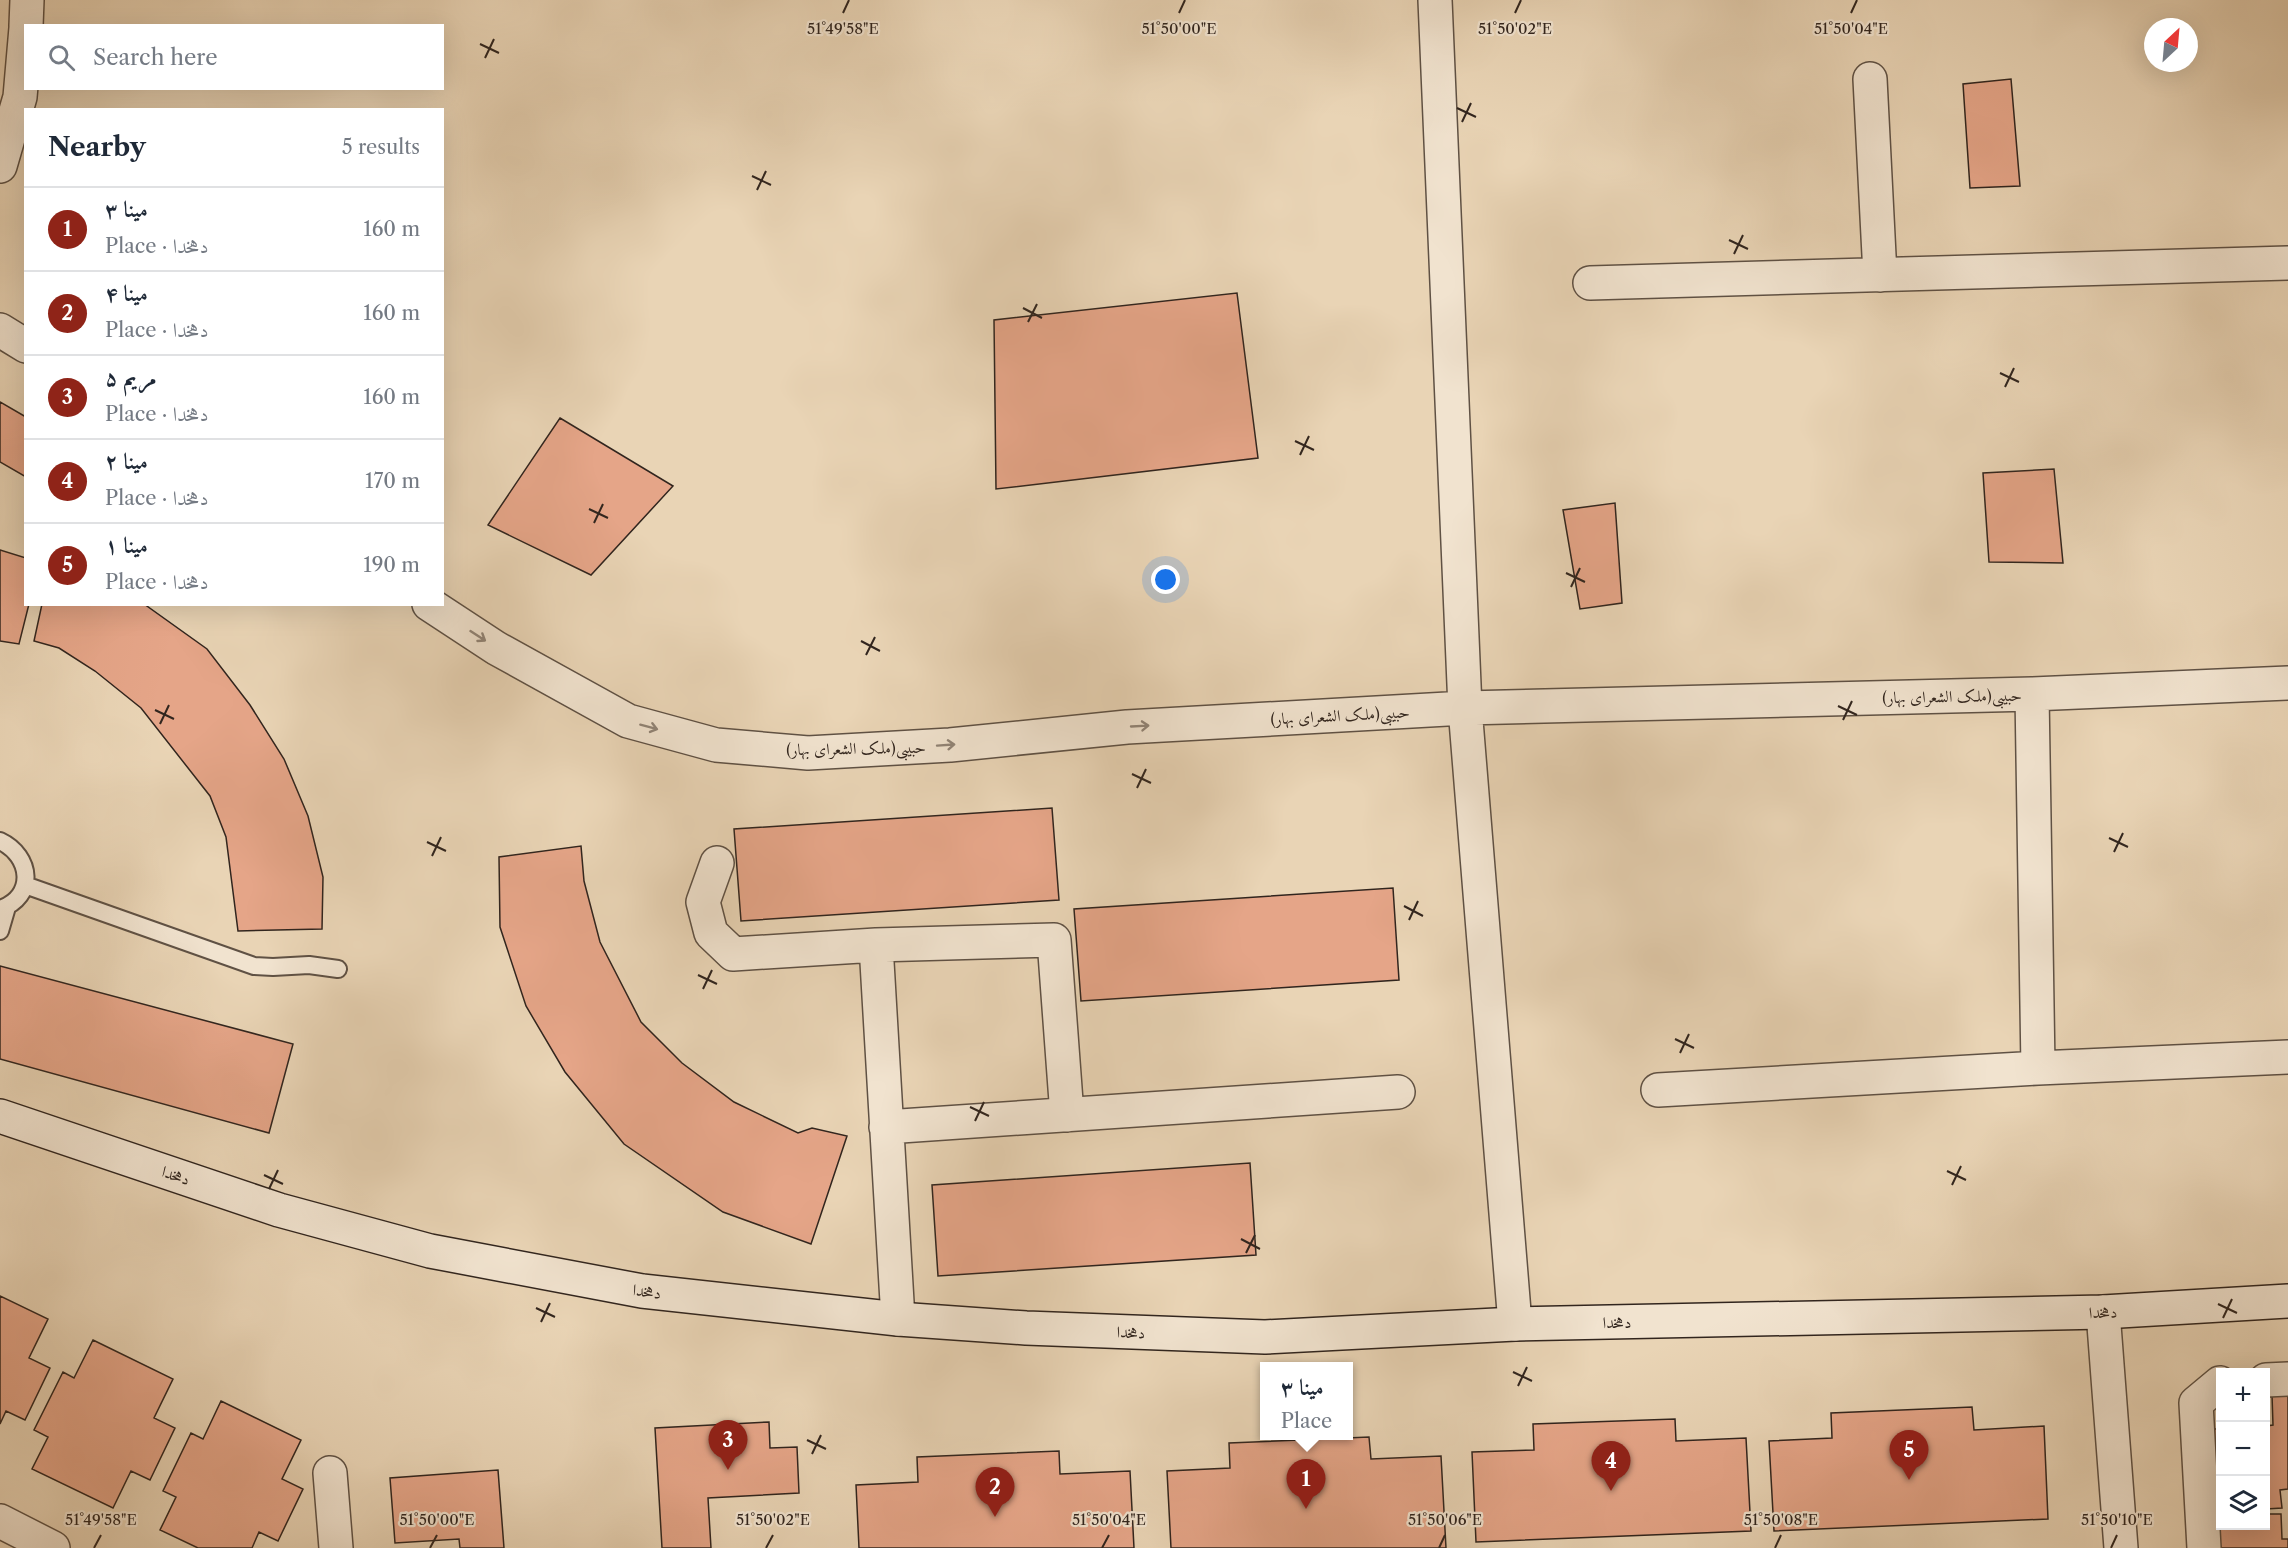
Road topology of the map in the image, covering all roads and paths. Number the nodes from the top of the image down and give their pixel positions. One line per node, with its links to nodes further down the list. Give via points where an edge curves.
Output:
1 (27, 0): 3 (street)
2 (1435, 0): 15 (street)
3 (26, 24)
4 (24, 50): 6 (street, via 20,97)
5 (1870, 79): 8 (street)
6 (0, 166)
7 (2288, 263): 8 (street)
8 (1880, 275): 9 (street)
9 (1590, 283)
10 (0, 330): 11 (street)
11 (24, 345)
12 (432, 606): 15 (street, حبیبی(ملک الشعرای بهار), one-way to 15, via 496,648 627,722 716,746 808,753 950,745 1127,727)
13 (2288, 683): 14 (street, حبیبی(ملک الشعرای بهار))
14 (2032, 694): 15 (street, حبیبی(ملک الشعرای بهار)); 24 (street)
15 (1465, 708): 33 (street)
16 (0, 841): 18 (lane, via 12,846 21,857 26,870)
17 (717, 863): 21 (street, via 703,902 711,933 733,954)
18 (25, 885): 19 (lane); 22 (lane, via 254,966 309,964)
19 (4, 908): 20 (lane)
20 (0, 931)
21 (876, 945): 27 (street, via 1054,940); 29 (street)
22 (338, 969)
23 (2288, 1057): 24 (street)
24 (2038, 1068): 25 (street)
25 (1658, 1090)
26 (1398, 1092): 27 (street)
27 (1067, 1115): 29 (street)
28 (0, 1116): 32 (street, دهخدا, via 279,1210 430,1251 642,1291)
29 (886, 1127): 32 (street)
30 (2288, 1301): 31 (street, دهخدا)
31 (2103, 1312): 33 (street, دهخدا); 41 (street)
32 (898, 1318): 33 (street, دهخدا, via 1026,1328 1265,1337)
33 (1515, 1324)
34 (2288, 1379): 35 (street)
35 (2270, 1380)
36 (2216, 1386): 42 (street, via 2196,1403)
37 (330, 1473): 40 (street)
38 (0, 1521): 39 (street)
39 (53, 1548)
40 (336, 1548)
41 (2121, 1548)
42 (2204, 1548)

